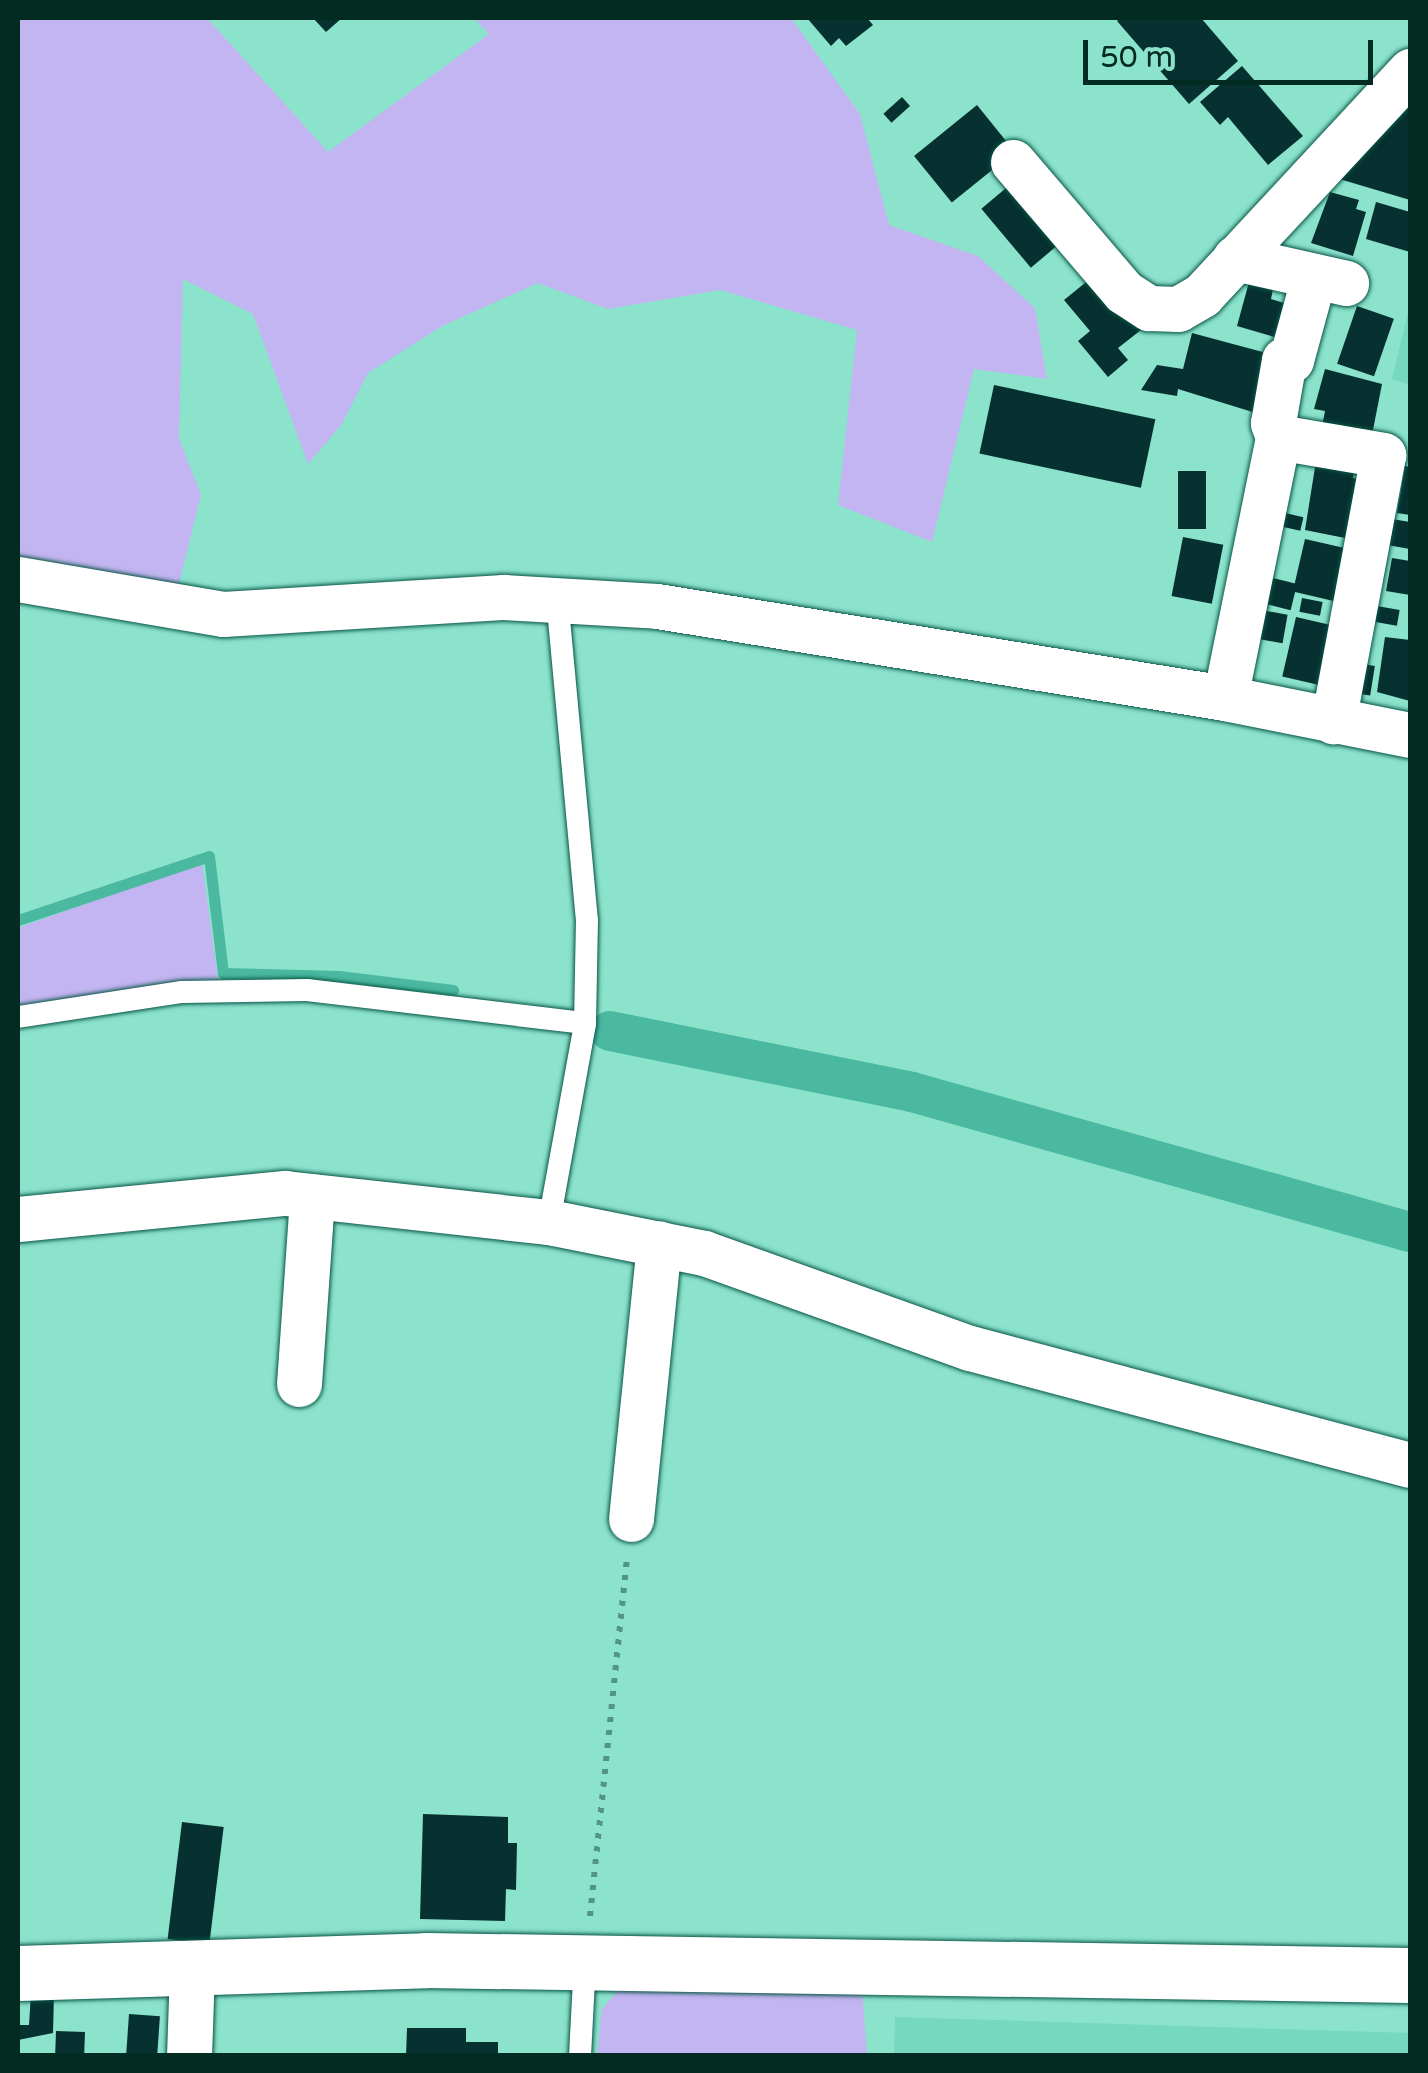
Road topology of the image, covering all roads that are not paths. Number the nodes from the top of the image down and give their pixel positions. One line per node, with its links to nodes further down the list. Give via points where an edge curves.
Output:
1 (1410, 71): 3 (street)
2 (1013, 162): 3 (street, via 1124,292 1149,308 1178,309 1202,296)
3 (1236, 258): 4 (street, via 1330,280 1290,360 1284,360 1272,423)
4 (1278, 437): 7 (street); 8 (street, via 1383,456)
5 (18, 579): 6 (street, via 223,614)
6 (557, 599): 7 (street, via 658,606); 11 (lane, via 588,921)
7 (1225, 698): 8 (street)
8 (1333, 721): 9 (street)
9 (1410, 735)
10 (18, 1017): 11 (lane, via 182,992 307,990)
11 (585, 1024): 14 (lane)
12 (312, 1196): 13 (street, via 190,1200); 14 (street); 16 (street)
13 (18, 1219)
14 (549, 1222): 15 (street)
15 (659, 1243): 17 (street, via 970,1348); 18 (street)
16 (299, 1384)
17 (1410, 1465)
18 (631, 1519)
19 (585, 1962): 20 (street, via 426,1960); 22 (street); 24 (lane)
20 (192, 1970): 21 (street); 23 (street)
21 (18, 1973)
22 (1410, 1975)
23 (189, 2056)
24 (580, 2056)

